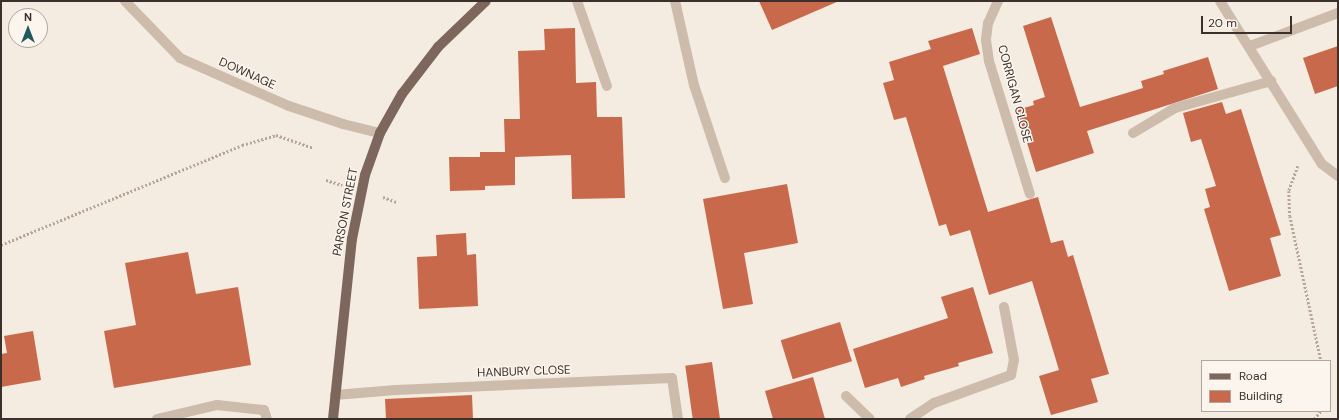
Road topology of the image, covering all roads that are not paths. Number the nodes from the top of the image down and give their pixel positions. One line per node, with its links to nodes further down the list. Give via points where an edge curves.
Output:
1 (125, 1): 11 (street, DOWNAGE, via 180,58 289,106)
2 (486, 1): 11 (main road, PARSON STREET, via 438,47 402,94)
3 (577, 1): 10 (street)
4 (675, 1): 14 (street, via 694,85)
5 (998, 1): 15 (street, CORRIGAN CLOSE, via 988,24 986,40 989,61)
6 (1220, 1): 8 (street)
7 (1338, 13): 8 (street)
8 (1250, 46): 9 (street)
9 (1271, 81): 12 (street, via 1175,108); 13 (street, via 1322,164)
10 (607, 86)
11 (380, 133): 17 (main road, PARSON STREET, via 365,175 352,239)
12 (1133, 133)
13 (1338, 176)
14 (725, 178)
15 (1030, 194)
16 (1004, 307): 24 (street, via 1014,360 1011,375 934,403)
17 (335, 395): 21 (main road, PARSON STREET); 22 (street, HANBURY CLOSE, via 672,378)
18 (846, 396): 23 (street)
19 (157, 419): 20 (street, via 217,405 264,410)
20 (267, 419)
21 (333, 419)
22 (678, 419)
23 (870, 419)
24 (910, 419)

